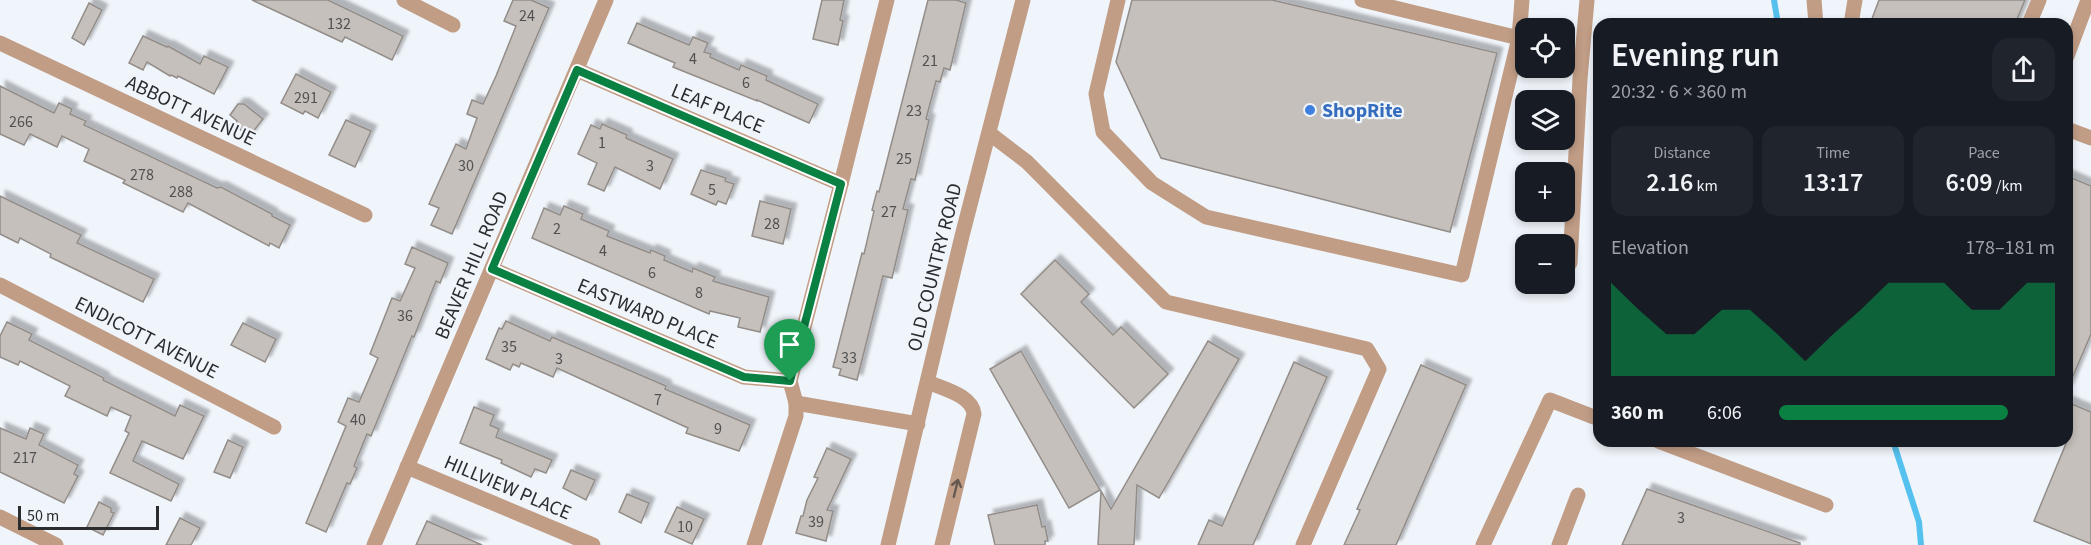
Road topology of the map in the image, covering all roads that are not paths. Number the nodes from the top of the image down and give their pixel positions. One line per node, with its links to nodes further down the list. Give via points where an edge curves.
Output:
1 (404, 0): 17 (street)
2 (606, 0): 22 (street, BEAVER HILL ROAD)
3 (887, 0): 26 (street)
4 (1023, 0): 24 (street, OLD COUNTRY ROAD)
5 (1118, 0): 21 (street, via 1096,94 1104,132 1152,183 1206,217 1462,275)
6 (1362, 0): 18 (street)
7 (1522, 0): 13 (street)
8 (1587, 0): 28 (street)
9 (1814, 0): 14 (street)
10 (1855, 0): 15 (street)
11 (2039, 0): 16 (street)
12 (2088, 0): 19 (street)
13 (1521, 18)
14 (1816, 18)
15 (1852, 18)
16 (2032, 18)
17 (453, 25)
18 (1515, 37)
19 (2073, 40)
20 (0, 43): 27 (street, ABBOTT AVENUE)
21 (1515, 55)
22 (577, 70): 26 (street, LEAF PLACE); 29 (street, BEAVER HILL ROAD)
23 (2073, 131): 25 (street)
24 (989, 133): 32 (street, OLD COUNTRY ROAD); 48 (street, via 1027,162 1166,302 1367,349 1379,369)
25 (2091, 138)
26 (841, 184): 31 (street)
27 (365, 215)
28 (1572, 234)
29 (492, 269): 31 (street, EASTWARD PLACE, via 744,377); 38 (street, BEAVER HILL ROAD)
30 (0, 285): 36 (street, ENDICOTT AVENUE)
31 (790, 381): 33 (street)
32 (928, 382): 35 (street, OLD COUNTRY ROAD); 47 (street, one-way to 32, via 973,409 963,398)
33 (796, 403): 35 (street); 45 (street, via 796,416)
34 (1593, 417): 49 (street, via 1550,400)
35 (918, 424): 46 (street, OLD COUNTRY ROAD)
36 (274, 427)
37 (1674, 447): 40 (street)
38 (407, 467): 43 (street, BEAVER HILL ROAD); 44 (street, HILLVIEW PLACE)
39 (1578, 495): 50 (street)
40 (1826, 505)
41 (0, 517): 42 (street)
42 (56, 545)
43 (374, 545)
44 (593, 545)
45 (754, 545)
46 (888, 545)
47 (942, 545)
48 (1304, 545)
49 (1483, 545)
50 (1559, 545)

